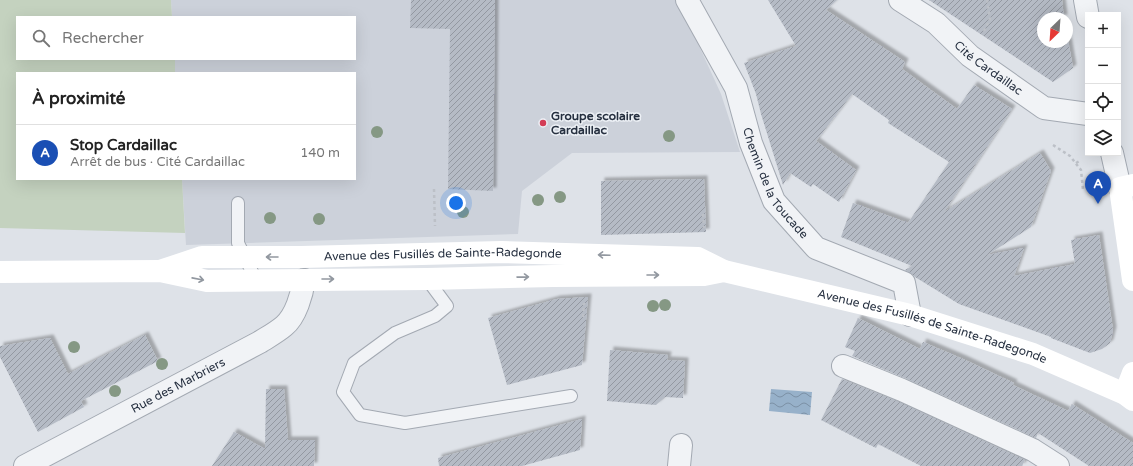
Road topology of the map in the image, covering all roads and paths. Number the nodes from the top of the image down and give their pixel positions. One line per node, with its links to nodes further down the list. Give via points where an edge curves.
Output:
1 (687, 0): 28 (street, Chemin de la Toucade, via 736,88 751,143 774,201 816,248 904,283)
2 (900, 0): 5 (street, Cité Cardaillac, via 936,23 970,56 1044,108)
3 (1085, 0): 4 (street)
4 (1087, 12)
5 (1085, 114)
6 (1053, 145): 9 (path)
7 (1113, 156): 10 (street)
8 (1081, 160): 9 (path)
9 (1076, 163): 12 (path, via 1081,170)
10 (1127, 187): 26 (street)
11 (434, 189): 15 (path)
12 (1083, 190)
13 (238, 203): 18 (lane, via 238,243)
14 (703, 214): 16 (path)
15 (435, 227)
16 (704, 228)
17 (415, 254): 19 (street, Avenue des Fusillés de Sainte-Radegonde); 21 (street, Avenue des Fusillés de Sainte-Radegonde, one-way to 17, via 698,258 502,252); 23 (street)
18 (245, 257): 19 (street, Avenue des Fusillés de Sainte-Radegonde, one-way to 18); 20 (street, Avenue des Fusillés de Sainte-Radegonde, via 202,257); 24 (lane)
19 (301, 257): 25 (street)
20 (160, 271): 22 (street, Avenue des Fusillés de Sainte-Radegonde); 24 (street, Avenue des Fusillés de Sainte-Radegonde, one-way to 24, via 206,281)
21 (724, 271): 23 (street, Avenue des Fusillés de Sainte-Radegonde, one-way to 21, via 704,275); 28 (street, Avenue des Fusillés de Sainte-Radegonde)
22 (0, 272)
23 (427, 279): 25 (street, Avenue des Fusillés de Sainte-Radegonde, one-way to 23); 32 (lane, via 447,306 435,316 394,333 354,363 343,392 360,415 405,423)
24 (256, 280): 25 (street, Avenue des Fusillés de Sainte-Radegonde)
25 (304, 280): 34 (street, Rue des Marbriers, via 295,311 285,326 260,342)
26 (1133, 280)
27 (585, 297): 29 (path)
28 (910, 315): 33 (street, Avenue des Fusillés de Sainte-Radegonde, via 1033,354)
29 (584, 317)
30 (843, 366): 35 (street, via 1033,450)
31 (1133, 373): 33 (street)
32 (571, 396)
33 (1129, 397)
34 (26, 466)
35 (1058, 466)

